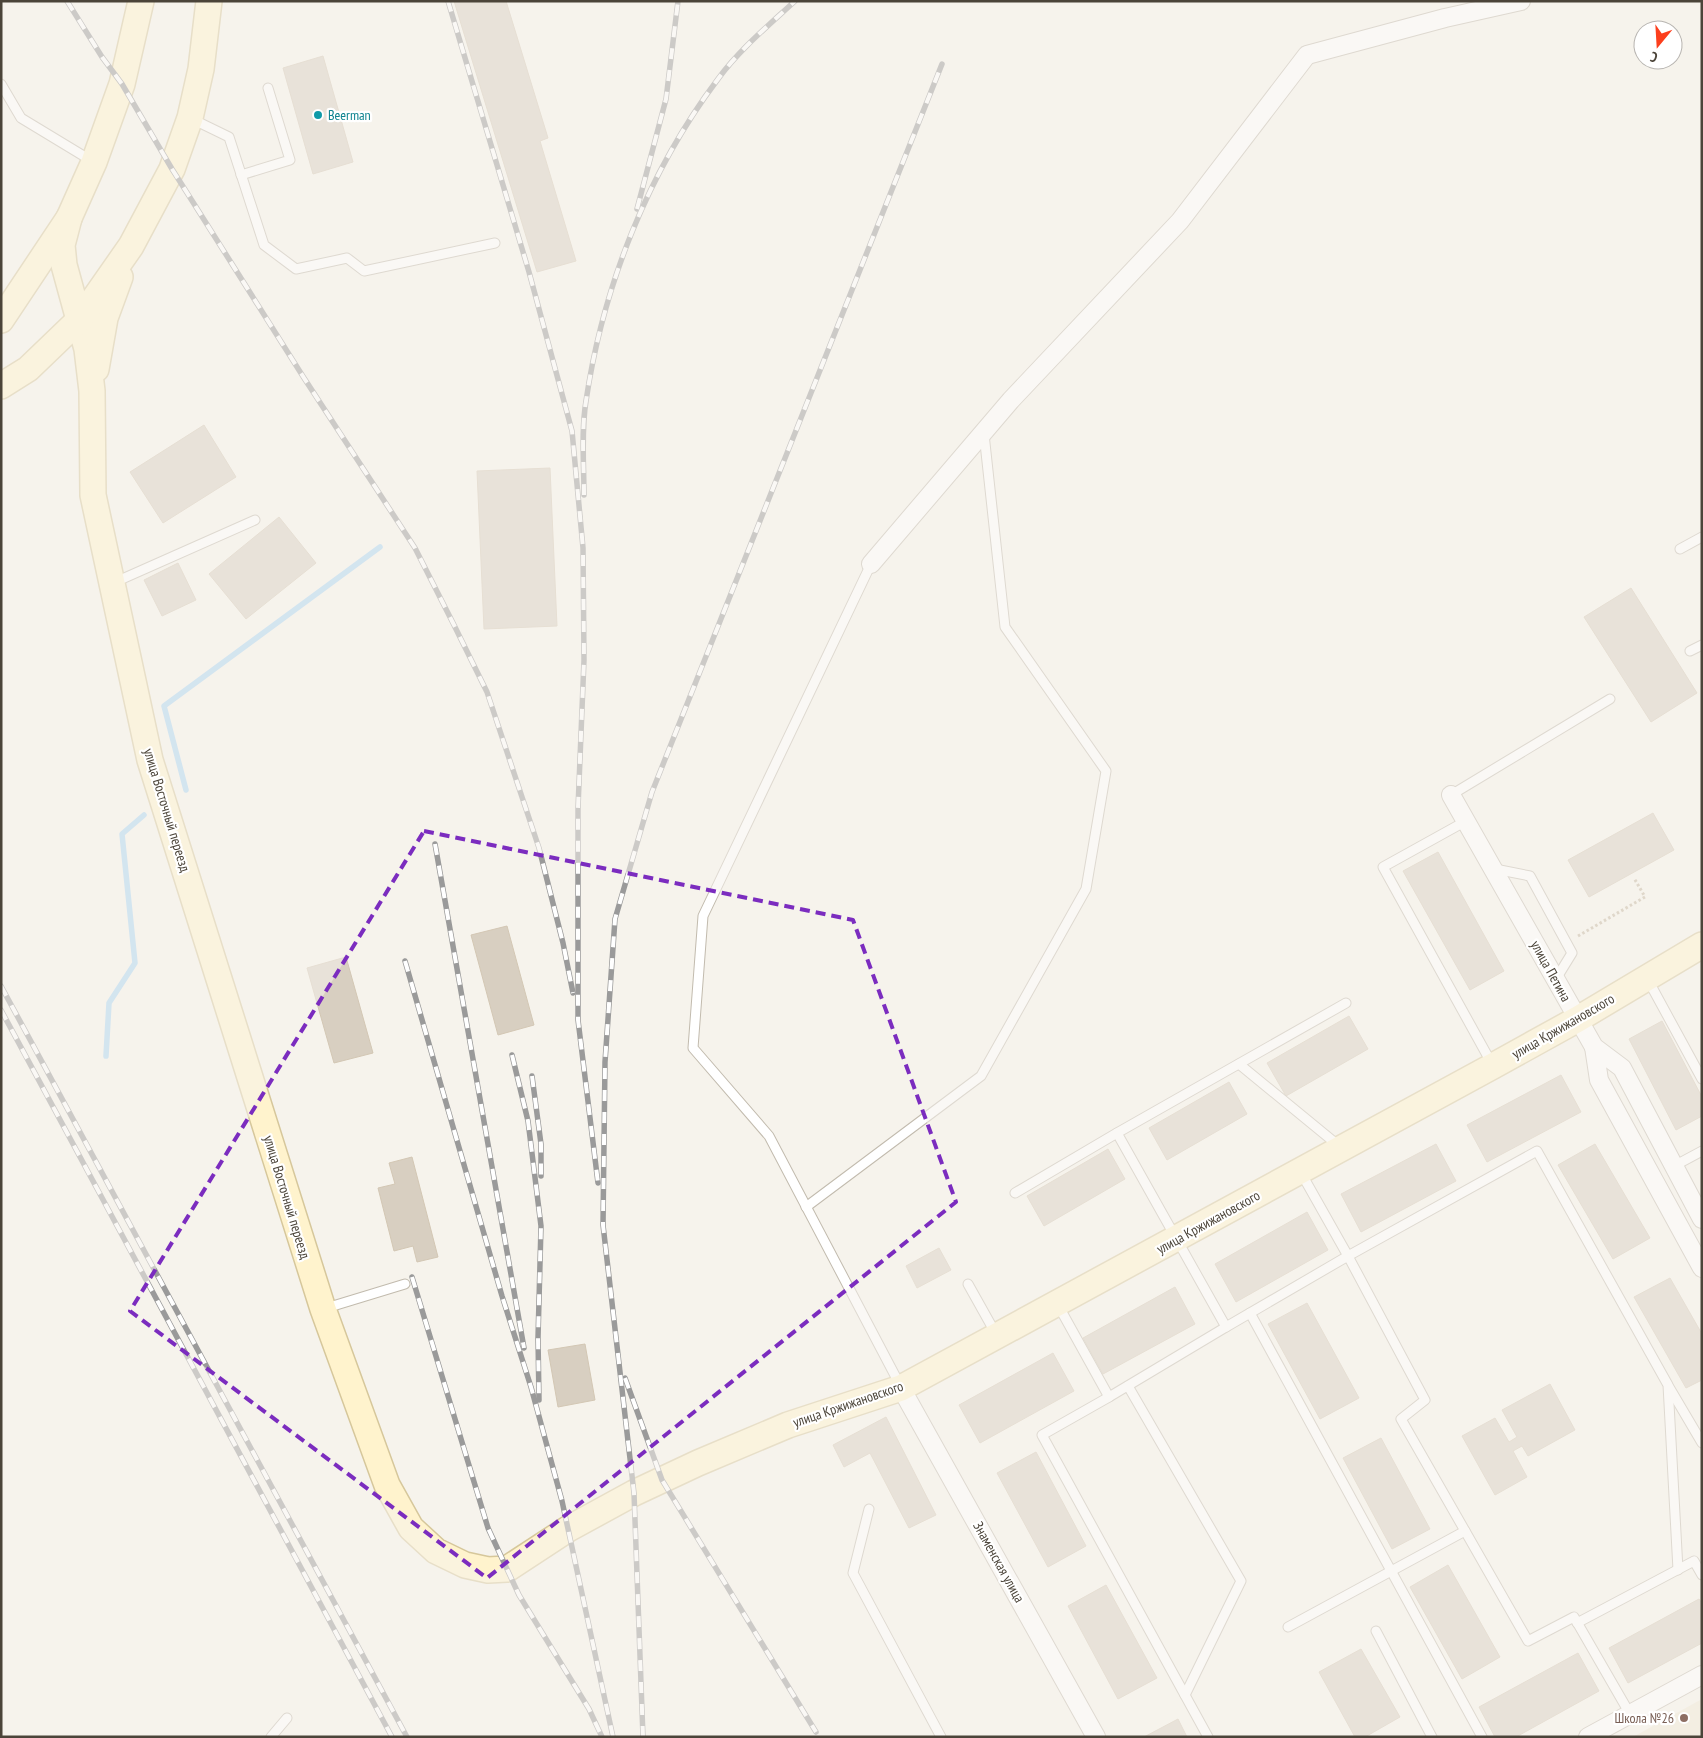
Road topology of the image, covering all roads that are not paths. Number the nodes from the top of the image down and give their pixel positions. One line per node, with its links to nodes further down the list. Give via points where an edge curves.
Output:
1 (1521, 1): 16 (street, via 1307,55 1180,221)
2 (143, 3): 7 (street, via 122,84)
3 (207, 3): 6 (street, via 201,69)
4 (1, 84): 7 (lane, via 21,118)
5 (268, 88): 8 (lane, via 290,160)
6 (190, 118): 8 (lane, via 229,137); 11 (street, via 172,169)
7 (94, 162): 9 (street)
8 (241, 176): 10 (lane, via 264,244 296,269 347,258 364,271)
9 (69, 218): 12 (street, улица Восточный переезд, via 62,245 64,264); 13 (street)
10 (495, 242)
11 (130, 246): 12 (street); 15 (street, via 105,318)
12 (80, 319): 14 (street, via 28,369); 15 (street, улица Восточный переезд)
13 (1, 320)
14 (1, 386)
15 (92, 391): 21 (street, улица Восточный переезд, via 93,495)
16 (984, 432): 20 (street); 43 (lane, via 1005,627 1106,771 1086,889 981,1076)
17 (255, 520): 21 (lane)
18 (1702, 537): 19 (lane)
19 (1680, 549)
20 (871, 564): 43 (lane, via 702,916 693,1048 769,1136)
21 (112, 583): 51 (street, улица Восточный переезд, via 150,760)
22 (1702, 644): 23 (lane)
23 (1690, 651)
24 (1610, 699): 25 (lane)
25 (1451, 795): 26 (street, улица Петина)
26 (1466, 821): 27 (street, улица Петина); 35 (lane, via 1383,866)
27 (1493, 869): 30 (street, улица Петина); 30 (lane, via 1530,876 1572,953)
28 (1702, 944): 29 (street, улица Кржижановского)
29 (1646, 978): 32 (street, улица Кржижановского); 36 (lane)
30 (1556, 979): 32 (street, улица Петина)
31 (1346, 1003): 34 (lane)
32 (1578, 1019): 33 (street, улица Петина); 35 (street, улица Кржижановского)
33 (1594, 1048): 40 (street, улица Петина, via 1622,1068); 47 (street, via 1599,1080)
34 (1239, 1064): 37 (lane); 38 (lane)
35 (1494, 1066): 38 (street, улица Кржижановского)
36 (1701, 1075)
37 (1117, 1133): 42 (lane); 45 (lane)
38 (1343, 1149): 41 (street, улица Кржижановского)
39 (1702, 1151): 40 (lane)
40 (1674, 1166): 44 (street, улица Петина)
41 (1300, 1171): 45 (street, улица Кржижановского); 46 (lane)
42 (1015, 1193)
43 (806, 1207): 57 (lane)
44 (1702, 1219)
45 (1177, 1239): 50 (street, улица Кржижановского); 53 (lane)
46 (1348, 1256): 52 (lane); 55 (lane, via 1537,1151); 61 (lane, via 1425,1400 1401,1419)
47 (1702, 1268)
48 (405, 1284): 51 (lane)
49 (968, 1284): 54 (lane)
50 (1057, 1304): 54 (street, улица Кржижановского); 58 (lane)
51 (323, 1309): 63 (street, улица Восточный переезд, via 387,1485 412,1528 436,1551 465,1565)
52 (1250, 1313): 53 (lane); 65 (lane)
53 (1226, 1327): 56 (lane)
54 (997, 1336): 57 (street, улица Кржижановского)
55 (1668, 1385): 59 (lane); 64 (lane)
56 (1128, 1386): 58 (lane); 71 (lane, via 1241,1581)
57 (902, 1388): 63 (street, улица Кржижановского, via 788,1425 698,1463 634,1493 507,1569); 76 (street, Знаменская улица)
58 (1109, 1397): 71 (lane, via 1042,1435)
59 (1702, 1443)
60 (868, 1508): 75 (lane, via 853,1573)
61 (1465, 1531): 65 (lane); 67 (lane, via 1528,1640 1574,1617)
62 (1698, 1559): 64 (lane); 66 (lane)
63 (488, 1570)
64 (1678, 1570): 67 (lane)
65 (1392, 1571): 68 (lane); 79 (lane)
66 (1702, 1575)
67 (1578, 1623): 72 (lane)
68 (1288, 1627)
69 (1376, 1631): 78 (lane)
70 (1702, 1675): 72 (street)
71 (1185, 1695): 77 (lane)
72 (1630, 1714): 80 (street)
73 (287, 1718): 74 (lane)
74 (271, 1737)
75 (941, 1737)
76 (1096, 1737)
77 (1208, 1737)
78 (1432, 1737)
79 (1482, 1737)
80 (1588, 1737)

